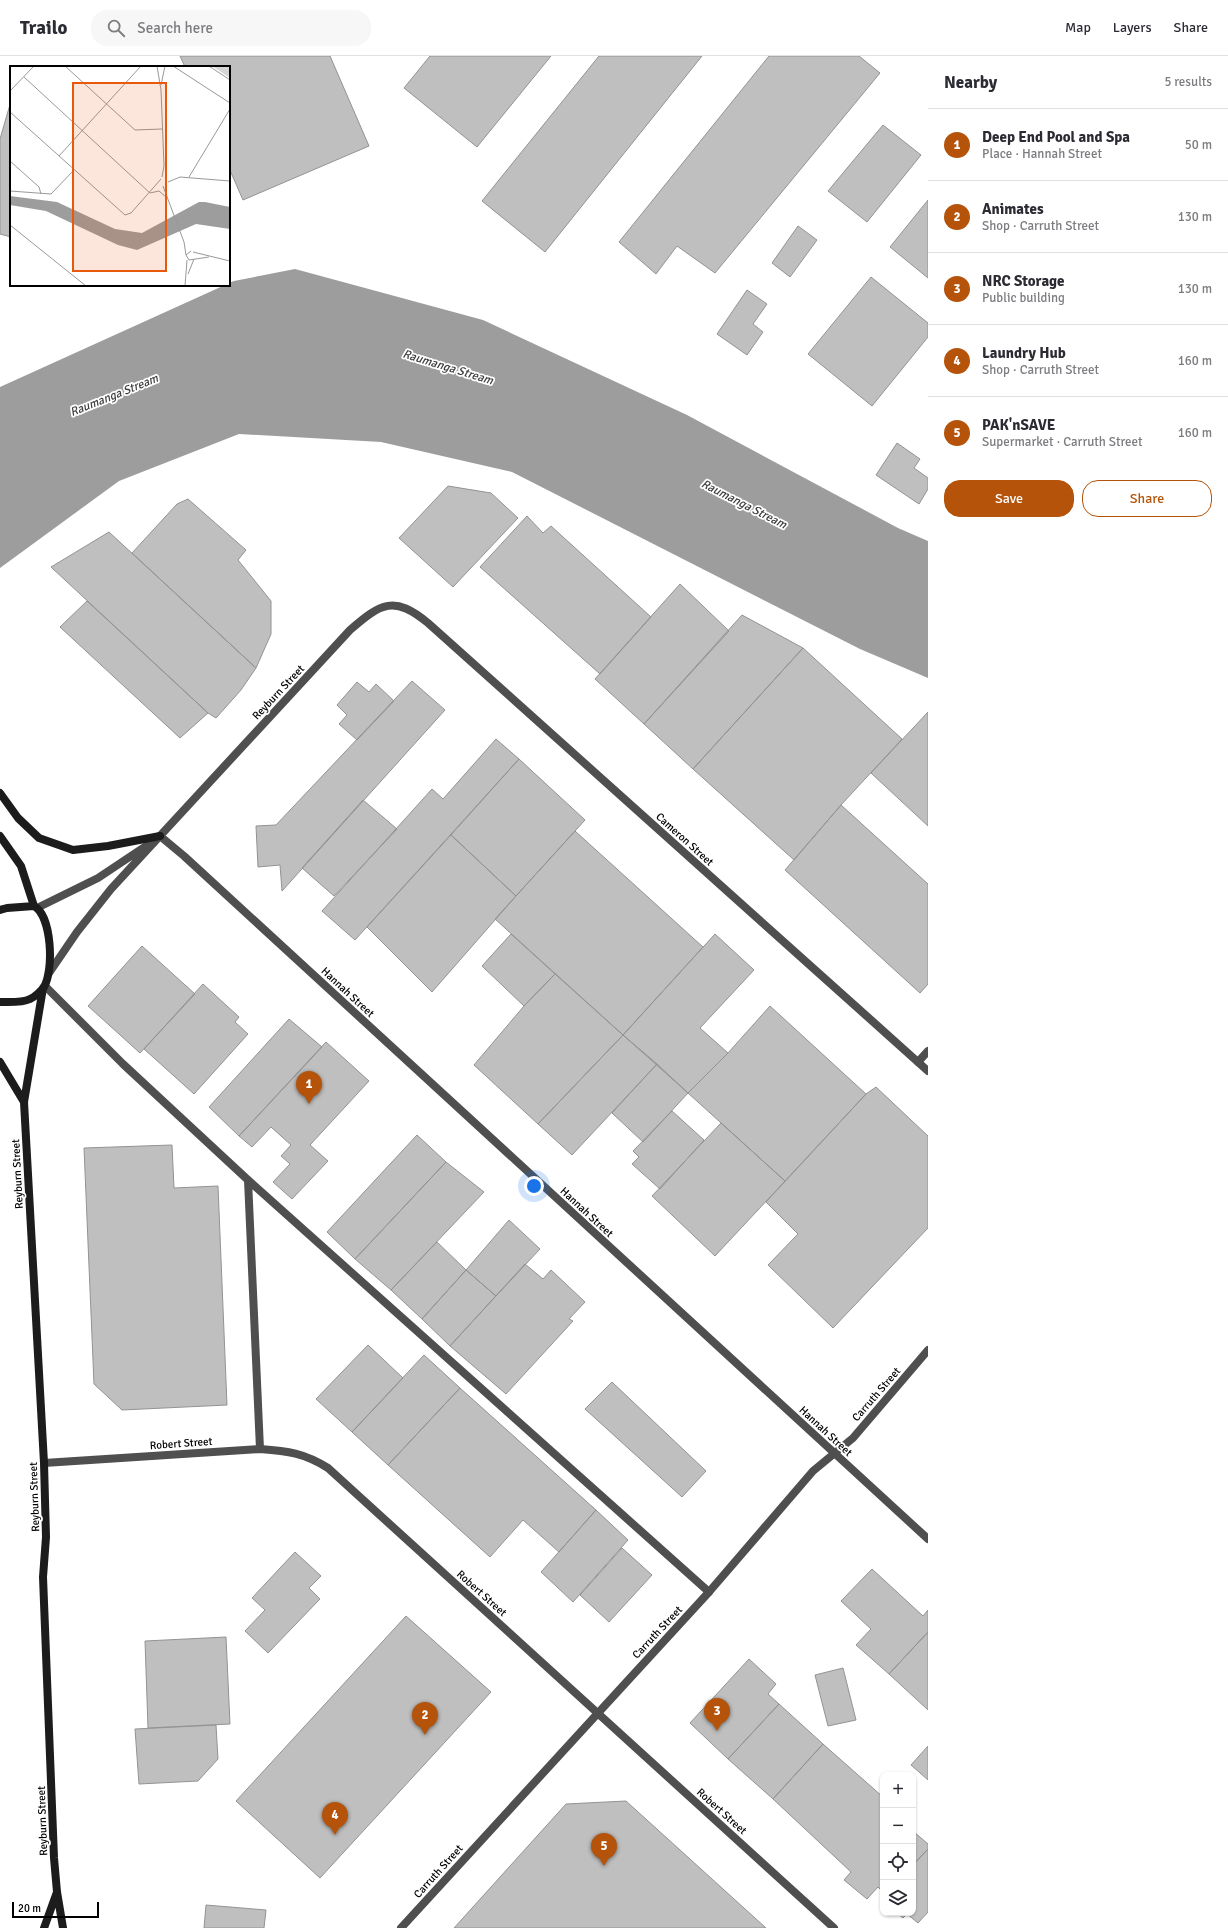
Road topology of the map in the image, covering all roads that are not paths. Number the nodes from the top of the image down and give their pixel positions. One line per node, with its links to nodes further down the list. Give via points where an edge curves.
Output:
1 (428, 623): 4 (street, Reyburn Street, via 413,611 401,606 384,607 366,616 350,630); 12 (street, Cameron Street)
2 (0, 793): 4 (main road, via 18,818 39,838 73,850)
3 (0, 836): 5 (main road, Reyburn Street, via 21,866)
4 (160, 836): 5 (street, Reyburn Street, via 98,878); 7 (street, Reyburn Street, via 111,889); 18 (street, Hannah Street)
5 (36, 907): 6 (main road); 7 (main road, Reyburn Street, via 44,919 50,945)
6 (0, 910)
7 (49, 973): 8 (main road, Reyburn Street)
8 (44, 987): 9 (main road, via 31,999); 14 (main road, Reyburn Street); 15 (street)
9 (0, 1002)
10 (928, 1051): 12 (street)
11 (0, 1062): 14 (main road, Reyburn Street)
12 (918, 1062): 13 (street, Cameron Street)
13 (928, 1072)
14 (24, 1102): 19 (main road, Reyburn Street)
15 (248, 1180): 17 (street); 21 (street)
16 (928, 1350): 18 (street, Carruth Street, via 853,1438)
17 (260, 1449): 19 (street, Robert Street); 22 (street, Robert Street, via 294,1452 312,1458 328,1468)
18 (834, 1454): 20 (street, Hannah Street); 21 (street, Carruth Street, via 813,1471)
19 (44, 1463): 23 (main road, Reyburn Street, via 46,1537 43,1577)
20 (928, 1539)
21 (709, 1592): 22 (street, Carruth Street)
22 (598, 1712): 26 (street, Carruth Street); 27 (street, Robert Street)
23 (57, 1892): 24 (main road, Reyburn Street); 25 (main road, Reyburn Street)
24 (44, 1928)
25 (62, 1928)
26 (401, 1928)
27 (834, 1928)

